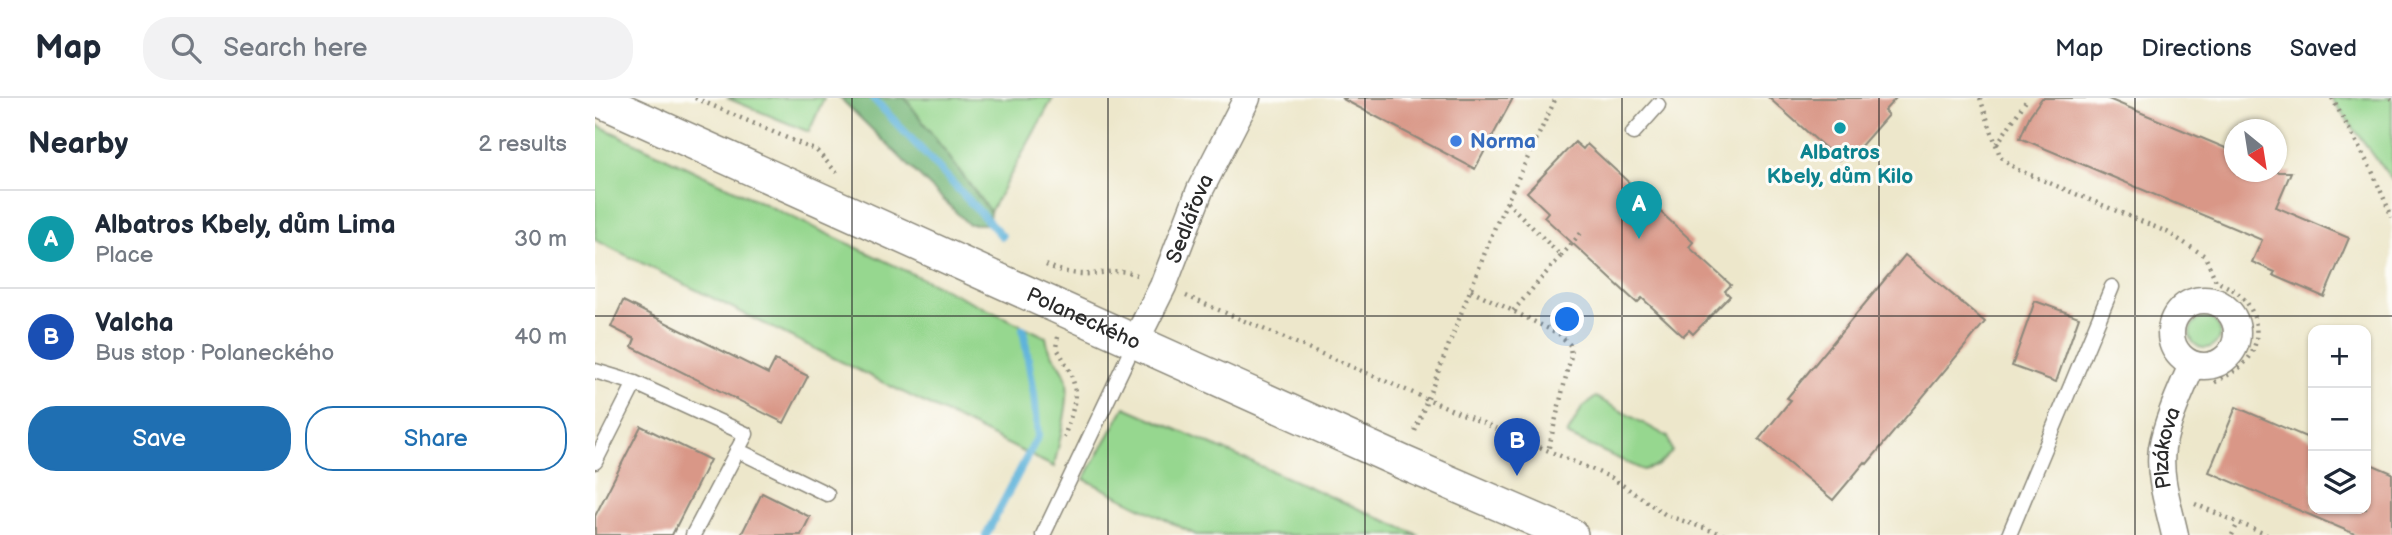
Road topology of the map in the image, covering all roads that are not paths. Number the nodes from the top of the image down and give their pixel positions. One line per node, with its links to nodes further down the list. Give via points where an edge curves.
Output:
1 (595, 98): 6 (street, Polaneckého)
2 (1247, 98): 6 (street, Sedlářova)
3 (1658, 100): 4 (lane)
4 (1633, 133)
5 (2112, 287): 16 (lane)
6 (1135, 342): 14 (lane); 15 (street, Polaneckého)
7 (2192, 365): 17 (street, Plzákova, via 2162,449 2163,486)
8 (595, 370): 9 (lane)
9 (635, 383): 10 (lane, via 745,434); 11 (lane)
10 (737, 450): 12 (lane); 13 (lane)
11 (595, 462)
12 (827, 494)
13 (693, 535)
14 (1043, 535)
15 (1571, 535)
16 (2009, 535)
17 (2175, 535)

